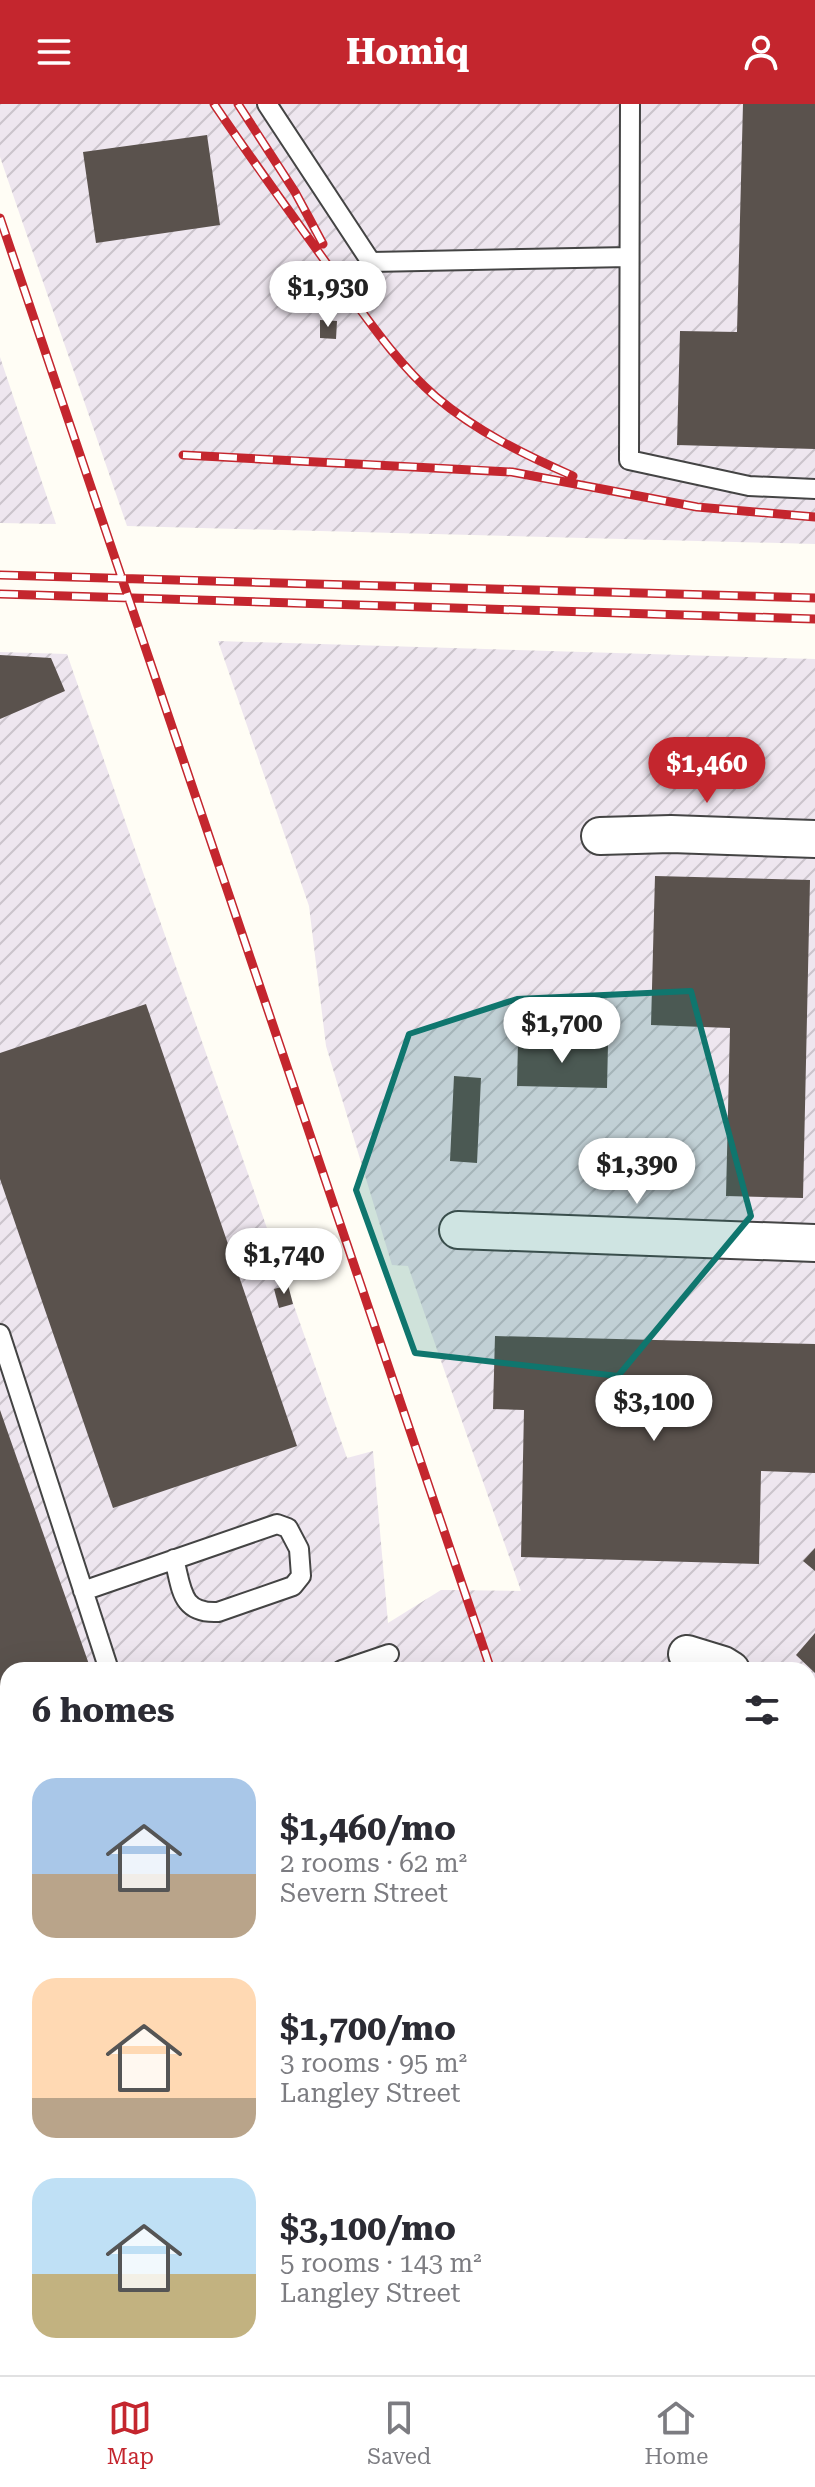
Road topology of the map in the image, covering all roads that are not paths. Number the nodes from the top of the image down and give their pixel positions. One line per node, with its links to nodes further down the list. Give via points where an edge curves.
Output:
1 (267, 104): 3 (lane, via 371,262)
2 (630, 104): 3 (lane)
3 (629, 257): 4 (lane, via 629,460 749,486)
4 (815, 489)
5 (600, 836): 6 (street)
6 (815, 839)
7 (458, 1230): 8 (street)
8 (815, 1243)
9 (0, 1334): 11 (lane)
10 (174, 1559): 10 (lane, via 277,1524 288,1528 299,1549 301,1576 293,1586 208,1613 187,1603); 11 (lane)
11 (83, 1591): 14 (lane)
12 (389, 1654): 15 (lane)
13 (687, 1654): 16 (street)
14 (106, 1662)
15 (366, 1662)
16 (713, 1662)

